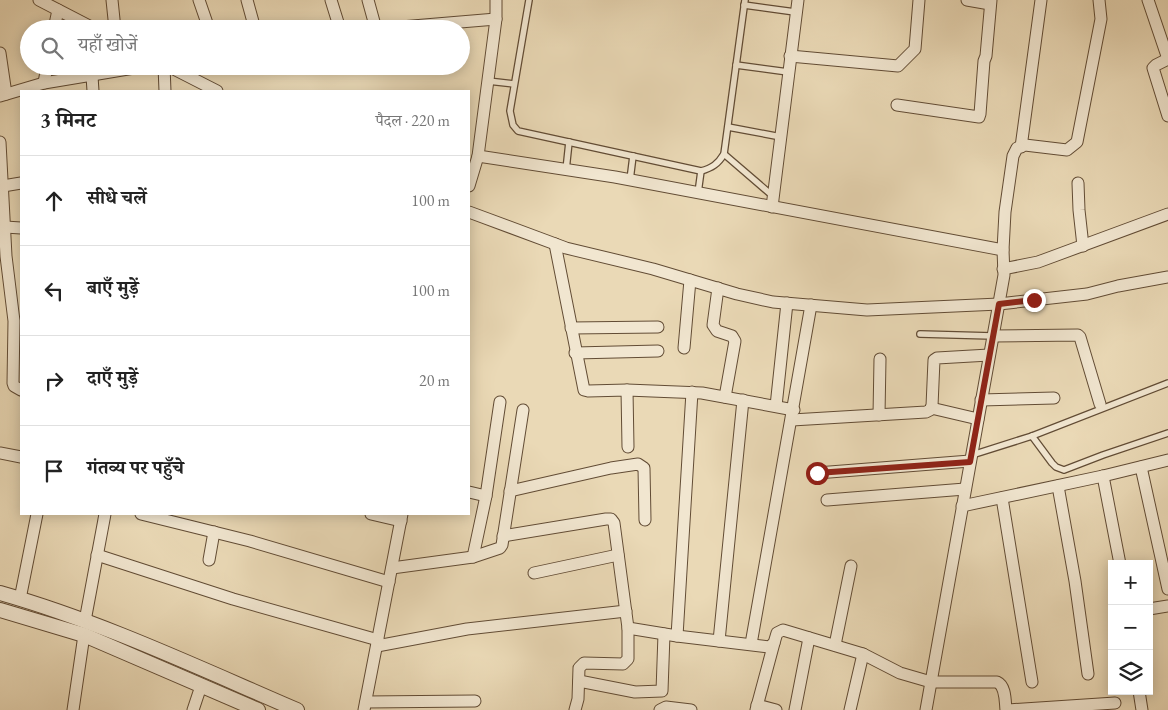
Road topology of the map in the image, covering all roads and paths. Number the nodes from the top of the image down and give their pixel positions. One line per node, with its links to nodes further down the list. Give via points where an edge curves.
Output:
1 (39, 0): 17 (street)
2 (112, 0): 21 (street)
3 (200, 0): 22 (street)
4 (247, 0): 23 (street)
5 (330, 0): 24 (street)
6 (368, 0): 25 (street)
7 (496, 0): 18 (street)
8 (529, 0): 38 (lane)
9 (919, 0): 28 (street, via 915,49 898,66)
10 (967, 0): 15 (street)
11 (1042, 0): 52 (street)
12 (1099, 0): 52 (street, via 1100,18 1077,142 1066,150)
13 (1148, 0): 29 (street)
14 (744, 2): 16 (lane); 30 (lane)
15 (990, 2): 46 (street, via 979,117)
16 (797, 6): 28 (street)
17 (58, 10): 19 (street); 20 (street)
18 (496, 19): 26 (street); 37 (street)
19 (56, 20)
20 (77, 20)
21 (114, 20)
22 (206, 20)
23 (253, 20)
24 (337, 20)
25 (374, 20)
26 (470, 21)
27 (0, 53): 45 (street)
28 (790, 56): 31 (street)
29 (1168, 59): 47 (street, via 1153,68)
30 (736, 65): 31 (lane); 48 (lane)
31 (788, 72): 49 (street)
32 (44, 75): 39 (street)
33 (97, 75): 36 (street)
34 (164, 75): 42 (street)
35 (185, 75): 43 (street)
36 (92, 76): 39 (street); 41 (street)
37 (488, 81): 38 (lane); 54 (street)
38 (514, 84): 51 (lane, via 510,111 518,131)
39 (39, 87): 40 (street)
40 (26, 90)
41 (93, 90)
42 (164, 90)
43 (214, 90)
44 (20, 91): 45 (street)
45 (3, 95)
46 (897, 105)
47 (1168, 116)
48 (728, 128): 49 (lane); 53 (lane)
49 (781, 137): 64 (street)
50 (0, 142): 59 (street)
51 (569, 142): 55 (lane); 56 (lane)
52 (1021, 147): 71 (street, via 1013,156)
53 (724, 154): 57 (lane, via 712,168); 64 (lane)
54 (478, 156): 56 (street); 61 (street)
55 (633, 156): 57 (lane); 58 (lane)
56 (566, 170): 58 (street)
57 (701, 171): 63 (lane)
58 (630, 180): 63 (street)
59 (2, 182): 60 (street); 67 (street)
60 (20, 183)
61 (470, 183)
62 (1078, 183): 70 (street)
63 (698, 193): 64 (street)
64 (773, 202): 71 (street)
65 (470, 212): 69 (street)
66 (1168, 214): 70 (street)
67 (3, 224): 68 (street); 72 (street)
68 (20, 228)
69 (554, 244): 75 (street); 81 (street)
70 (1083, 246): 73 (street, via 1038,262)
71 (1003, 250): 73 (street)
72 (4, 264): 86 (street)
73 (1004, 269): 78 (street)
74 (1168, 277): 78 (street, via 1087,294)
75 (690, 280): 76 (street); 84 (street)
76 (718, 288): 77 (street); 94 (street, via 713,326 717,331 732,336 735,342)
77 (787, 303): 79 (street); 100 (street)
78 (999, 304): 79 (street, via 868,310); 83 (street)
79 (811, 305): 103 (street)
80 (658, 327): 81 (street)
81 (571, 328): 87 (street)
82 (920, 334): 83 (lane)
83 (993, 336): 88 (street); 99 (street, via 1078,335)
84 (684, 348)
85 (658, 351): 87 (street)
86 (18, 352): 91 (street, via 13,383)
87 (576, 353): 92 (street, via 584,390)
88 (990, 355): 97 (street); 101 (street, via 934,360)
89 (880, 359): 104 (street)
90 (1168, 383): 107 (lane)
91 (20, 390)
92 (628, 390): 93 (street); 108 (street)
93 (692, 392): 94 (street); 151 (street)
94 (725, 397): 96 (street)
95 (1054, 398): 97 (street)
96 (743, 400): 100 (street); 153 (street)
97 (982, 400): 105 (street)
98 (500, 402): 120 (street)
99 (1100, 404)
100 (776, 406): 103 (street)
101 (931, 408): 104 (street, via 926,412); 105 (street)
102 (523, 410): 118 (street)
103 (793, 415): 104 (street); 155 (street)
104 (879, 415)
105 (978, 419): 111 (street)
106 (1168, 433): 107 (lane, via 1064,470 1052,463)
107 (1032, 436): 111 (lane)
108 (628, 448)
109 (0, 453): 110 (street)
110 (20, 457)
111 (971, 458): 114 (street); 117 (street)
112 (1168, 460): 113 (street)
113 (1141, 467): 115 (street); 141 (street)
114 (817, 473)
115 (1103, 476): 116 (street); 136 (street)
116 (1058, 486): 121 (street); 159 (street)
117 (965, 489): 122 (street); 123 (street)
118 (510, 491): 129 (street, via 638,464 644,468); 131 (street)
119 (470, 492): 120 (street)
120 (486, 496): 134 (street)
121 (1002, 498): 123 (street); 162 (street)
122 (827, 500)
123 (962, 506): 161 (street)
124 (37, 515): 143 (street)
125 (105, 515): 132 (street)
126 (145, 515): 130 (street)
127 (378, 515): 128 (street)
128 (401, 518): 138 (street)
129 (645, 520)
130 (214, 532): 135 (street); 140 (street)
131 (503, 536): 133 (street, via 611,519); 134 (street, via 500,548)
132 (97, 555): 148 (street); 154 (street)
133 (618, 555): 139 (street); 147 (street)
134 (473, 557): 138 (street)
135 (209, 560)
136 (1119, 560)
137 (851, 566): 157 (street)
138 (392, 568): 140 (street)
139 (534, 573)
140 (389, 582): 154 (street)
141 (1168, 589)
142 (0, 593): 143 (street)
143 (20, 599): 148 (street)
144 (1168, 606): 145 (street)
145 (1153, 608)
146 (0, 610): 148 (street)
147 (626, 611): 149 (street); 154 (street)
148 (85, 628): 163 (street); 169 (street); 172 (street)
149 (628, 628): 150 (street); 160 (street, via 628,658 625,663 584,663 580,668)
150 (664, 634): 151 (street); 160 (street, via 662,691 635,692)
151 (677, 636): 153 (street)
152 (809, 638): 156 (street, via 779,630); 157 (street); 177 (street)
153 (719, 641): 155 (street)
154 (377, 643): 167 (street)
155 (751, 644): 156 (street, via 769,647)
156 (774, 644): 168 (street)
157 (835, 645): 158 (street)
158 (863, 654): 161 (street, via 900,673); 178 (street)
159 (1088, 674)
160 (579, 681): 173 (street)
161 (931, 682): 179 (street); 180 (street, via 997,682 1003,687)
162 (1032, 682)
163 (201, 686): 170 (street); 171 (street)
164 (1140, 695): 181 (street)
165 (476, 701): 167 (street)
166 (1115, 703): 180 (street)
167 (365, 706)
168 (757, 708): 176 (street)
169 (73, 710)
170 (193, 710)
171 (258, 710)
172 (297, 710)
173 (575, 710)
174 (660, 710): 175 (street, via 666,706)
175 (691, 710)
176 (776, 710)
177 (795, 710)
178 (850, 710)
179 (926, 710)
180 (1007, 710)
181 (1142, 710)

